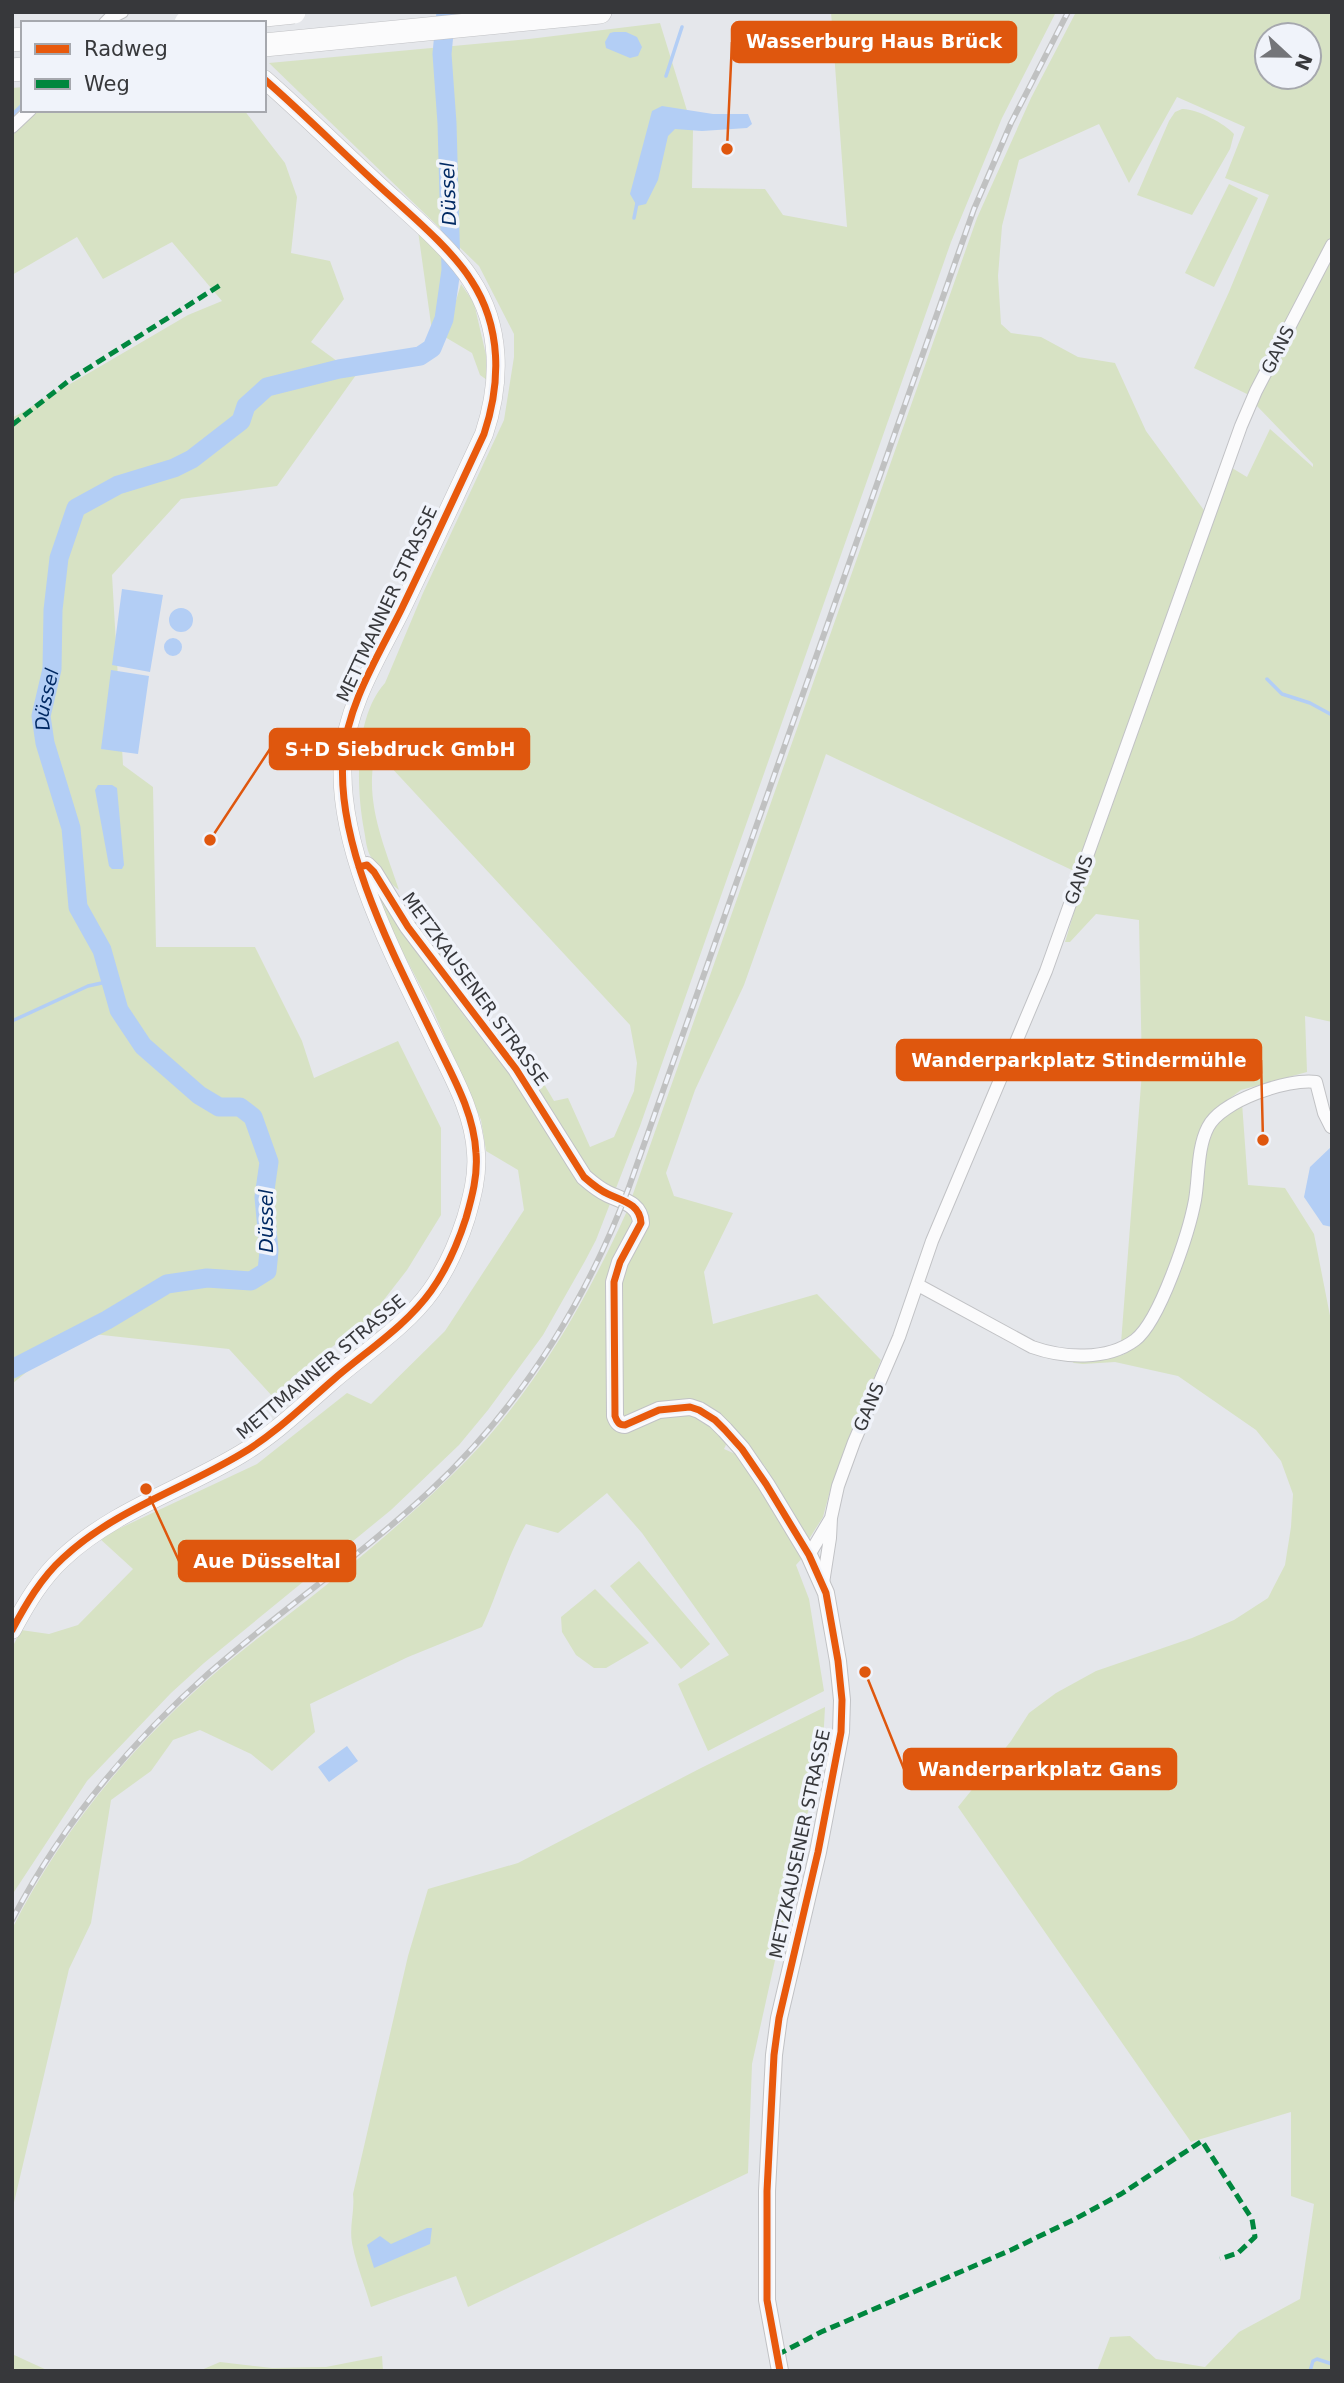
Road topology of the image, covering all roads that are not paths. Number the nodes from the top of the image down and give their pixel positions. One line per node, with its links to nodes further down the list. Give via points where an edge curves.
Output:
1 (122, 12): 4 (street)
2 (294, 12): 5 (highway, bridge)
3 (600, 12): 6 (highway)
4 (107, 21)
5 (206, 21)
6 (266, 45)
7 (266, 81): 11 (main road, METTMANNER STRASSE, via 464,270 493,334 497,365 495,395 484,434 354,708 343,758 344,796)
8 (28, 112): 9 (street)
9 (12, 127)
10 (1332, 245): 13 (street, GANS, via 1241,426 1046,971 932,1241)
11 (359, 867): 15 (street, METZKAUSENER STRASSE, via 367,865 374,872 408,927 516,1069 584,1177 638,1210 641,1223 620,1262 613,1290 617,1421 633,1424 642,1416 677,1407 699,1410 715,1420 742,1449); 17 (main road, METTMANNER STRASSE, via 470,1120 477,1171 466,1219 450,1256 430,1293 410,1314 284,1423 243,1453 104,1527 71,1550 43,1580)
12 (1331, 1127): 13 (street, via 1316,1082 1307,1081 1236,1101 1213,1118 1203,1139 1194,1206 1175,1264 1149,1324 1122,1348 1087,1354 1045,1352)
13 (918, 1285): 14 (street, GANS, via 854,1442)
14 (831, 1518): 15 (street, GANS); 16 (street, GANS)
15 (809, 1555): 16 (street, METZKAUSENER STRASSE)
16 (822, 1583): 18 (street, METZKAUSENER STRASSE, via 841,1686 841,1732 774,2055 767,2300)
17 (12, 1630)
18 (780, 2371)

